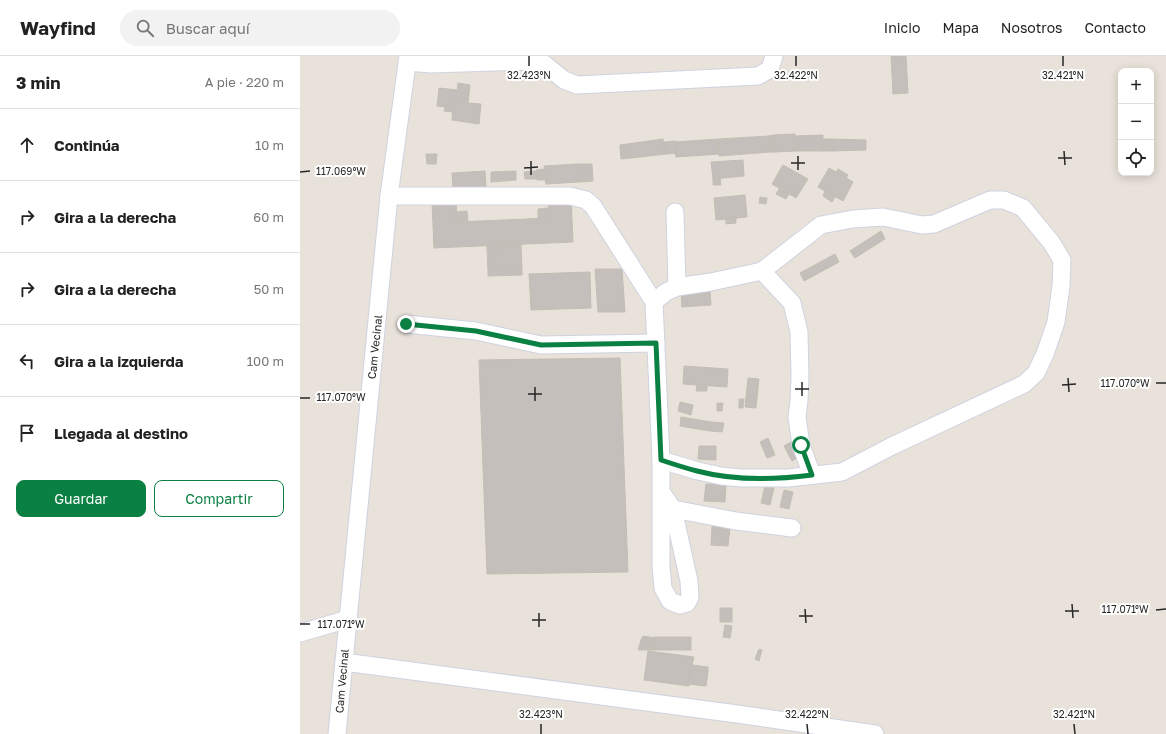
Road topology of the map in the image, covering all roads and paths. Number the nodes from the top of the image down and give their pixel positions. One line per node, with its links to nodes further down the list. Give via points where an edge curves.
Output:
1 (774, 56): 2 (street, via 770,69 758,76 577,85 564,80 543,62 431,64)
2 (407, 59): 3 (street, Cam Vecinal)
3 (389, 196): 7 (street, via 570,196 586,200 593,206); 15 (street, Cam Vecinal)
4 (675, 212): 6 (street)
5 (762, 271): 6 (street); 11 (street, via 792,303 799,332 797,417 801,445); 11 (street, via 821,225 883,217 922,225 934,224 990,200 1004,200 1023,208 1062,260 1056,322 1036,373 1024,384 842,472)
6 (676, 287): 7 (street)
7 (654, 302): 9 (street)
8 (406, 324): 9 (street, via 476,331 541,345)
9 (656, 343): 10 (street)
10 (661, 460): 11 (street, via 698,471 741,478); 12 (street)
11 (812, 475)
12 (661, 492): 13 (street); 13 (street, via 662,588 670,601 680,605 687,602 690,597 689,581)
13 (673, 509): 14 (street)
14 (792, 528)
15 (348, 619): 16 (street); 17 (street, Cam Vecinal)
16 (300, 633)
17 (344, 662): 18 (street); 19 (street, Cam Vecinal)
18 (810, 729): 20 (street)
19 (337, 734)
20 (875, 734)

